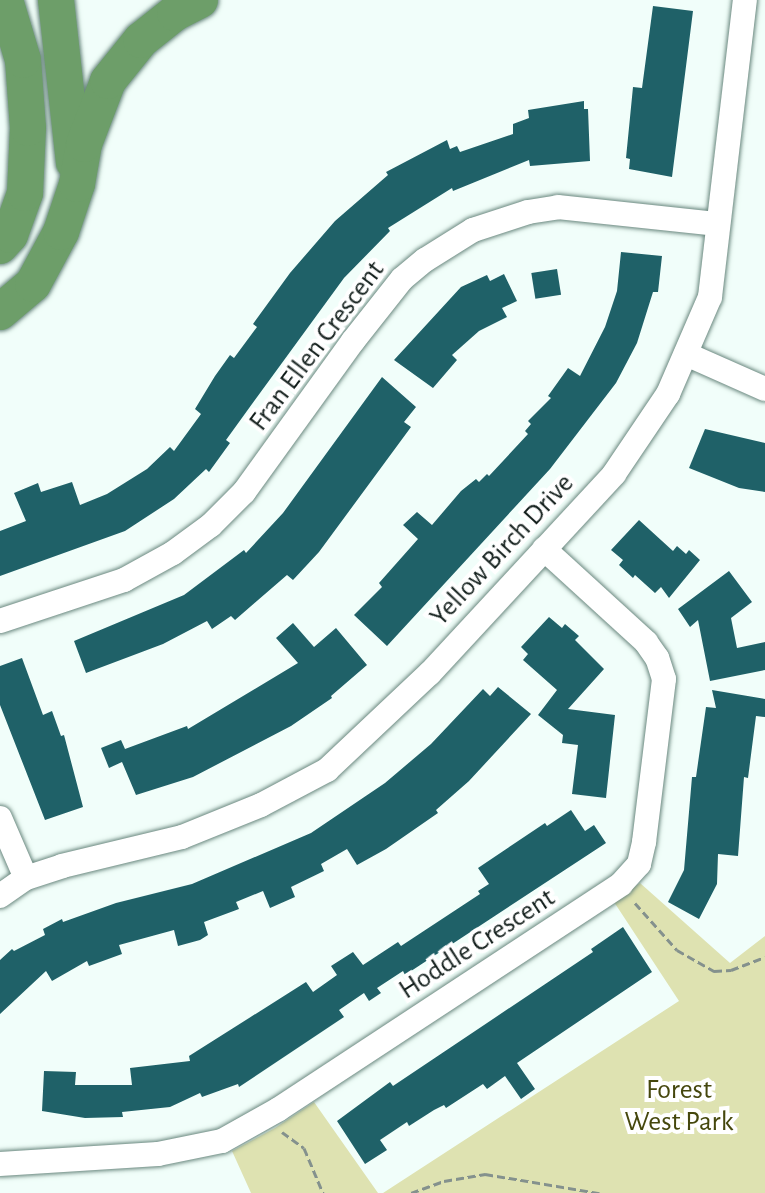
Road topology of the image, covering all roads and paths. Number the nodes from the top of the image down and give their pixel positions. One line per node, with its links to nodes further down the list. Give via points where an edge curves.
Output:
1 (5, 0): 7 (highway, via 23,60 28,128 25,193 10,235)
2 (56, 0): 5 (highway)
3 (200, 0): 5 (highway, via 141,40 108,81 84,144)
4 (745, 0): 6 (street, Yellow Birch Drive)
5 (77, 184): 8 (highway, via 61,232 33,284)
6 (718, 224): 9 (street, Yellow Birch Drive, via 710,297); 12 (street, Fran Ellen Crescent, via 558,207 473,230 402,279 244,492 211,525 124,580)
7 (0, 246)
8 (0, 312)
9 (686, 354): 10 (street); 11 (street, Yellow Birch Drive, via 668,394 614,474)
10 (765, 389)
11 (544, 549): 14 (street, Yellow Birch Drive, via 430,673 327,770 261,805 182,837); 19 (street, Hoddle Crescent, via 646,642 664,679 639,864 621,884 292,1101 222,1141 158,1154)
12 (0, 621)
13 (0, 818): 14 (street)
14 (26, 878): 15 (street, Yellow Birch Drive)
15 (0, 896)
16 (631, 898): 17 (path, via 677,950 714,971)
17 (765, 957)
18 (280, 1131): 20 (path, via 304,1148)
19 (0, 1164)
20 (323, 1193)
21 (411, 1193): 22 (path, via 485,1174)
22 (599, 1193)

